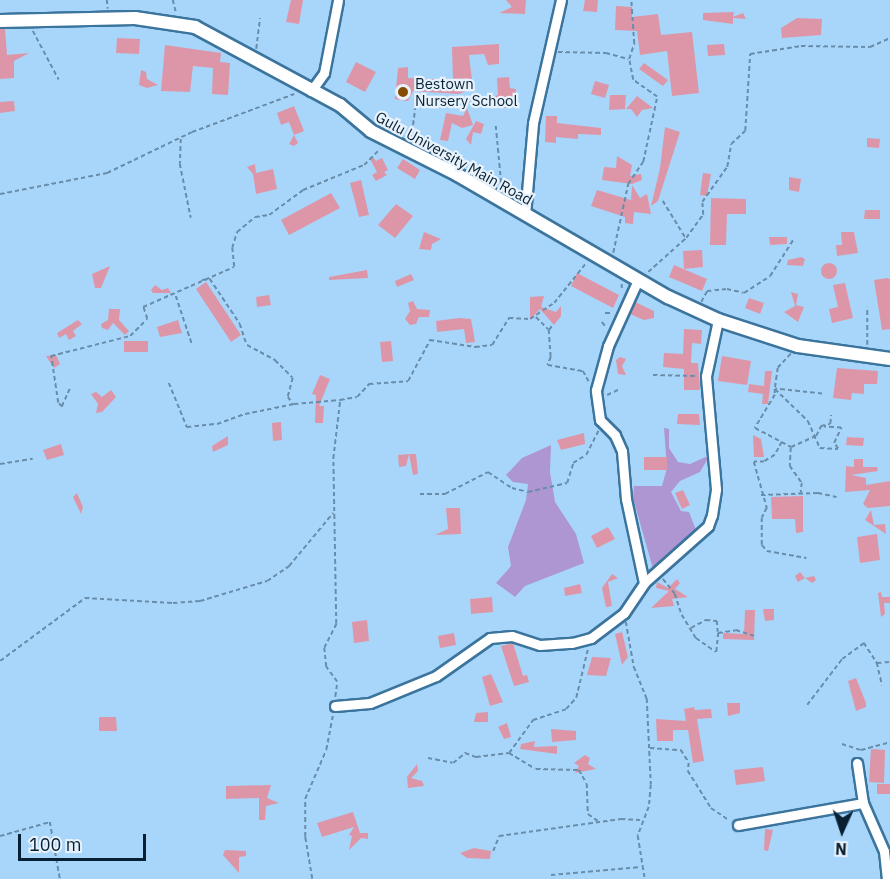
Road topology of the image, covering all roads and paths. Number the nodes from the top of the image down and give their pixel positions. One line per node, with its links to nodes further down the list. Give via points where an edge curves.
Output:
1 (173, 0): 8 (path)
2 (338, 0): 14 (street, via 324,73)
3 (631, 0): 12 (path, via 634,44)
4 (559, 3): 10 (street)
5 (260, 18): 11 (path)
6 (0, 21): 7 (street, Gulu University Main Road)
7 (29, 21): 8 (street, Gulu University Main Road, via 135,18); 13 (path, via 37,44)
8 (179, 22): 11 (street, Gulu University Main Road)
9 (890, 38): 25 (path, via 870,47 801,46 750,54 745,131 731,144 727,167 702,201 703,215)
10 (547, 53): 12 (path, via 606,53); 23 (street, via 532,123)
11 (255, 58): 14 (street, Gulu University Main Road)
12 (629, 59): 28 (path, via 633,80 657,97 643,162 628,184 618,218)
13 (59, 80)
14 (310, 90): 17 (path); 18 (street, Gulu University Main Road, via 340,105 371,131)
15 (416, 100): 19 (path)
16 (496, 126): 22 (path)
17 (181, 137): 20 (path, via 107,173); 24 (path, via 180,164)
18 (388, 139): 19 (street, Gulu University Main Road); 29 (path, via 364,165 303,190 269,215 255,217 237,232 231,248 234,267)
19 (410, 153): 22 (street, Gulu University Main Road)
20 (0, 194)
21 (663, 201): 25 (path)
22 (502, 202): 23 (street, Gulu University Main Road)
23 (525, 215): 27 (street, Gulu University Main Road)
24 (191, 218)
25 (686, 238): 30 (path)
26 (793, 240): 33 (path, via 770,276 744,293 727,289 707,291)
27 (592, 255): 28 (street, Gulu University Main Road); 34 (path, via 554,303)
28 (610, 267): 30 (street, Gulu University Main Road)
29 (197, 281): 31 (path); 51 (path, via 210,279 240,324 247,345 275,360 293,378 288,397)
30 (638, 282): 33 (street, Gulu University Main Road); 49 (street, via 599,370)
31 (176, 295): 38 (path); 45 (path, via 143,307 147,319 130,336 51,356 57,403 62,407)
32 (867, 307): 40 (path)
33 (697, 311): 35 (street, Gulu University Main Road)
34 (536, 316): 37 (path); 50 (path, via 509,318 492,345 475,347 430,340 408,381 369,384 357,397)
35 (718, 320): 39 (street, Gulu University Main Road); 43 (street)
36 (553, 324): 37 (path)
37 (549, 330): 49 (path, via 548,365 583,370)
38 (192, 344)
39 (798, 346): 40 (street, Gulu University Main Road); 47 (path, via 778,368)
40 (867, 358): 41 (street, Gulu University Main Road)
41 (890, 359)
42 (653, 375): 43 (path)
43 (706, 376): 66 (street, via 716,489 712,515 708,526)
44 (169, 383): 51 (path, via 188,427 218,424)
45 (70, 389)
46 (620, 389): 49 (path)
47 (775, 389): 48 (path); 55 (path, via 808,421); 56 (path, via 755,428 762,435)
48 (822, 394)
49 (597, 399): 53 (street)
50 (340, 400): 51 (path); 64 (path, via 333,459)
51 (294, 404)
52 (831, 415): 54 (path, via 830,424)
53 (602, 424): 60 (path, via 586,455 573,463 567,483 528,492 512,488 488,472 445,494); 67 (street, via 615,435 622,451 626,499)
54 (821, 426): 55 (path); 55 (path, via 841,428 834,443 838,449 820,448)
55 (813, 437): 57 (path)
56 (782, 441): 57 (path); 62 (path, via 775,455 764,462 754,462)
57 (791, 447): 61 (path, via 790,466 802,483)
58 (33, 459): 59 (path)
59 (0, 464)
60 (420, 494)
61 (801, 494): 62 (path); 63 (path)
62 (761, 495): 65 (path, via 767,508 762,518 762,545 767,552)
63 (837, 497)
64 (333, 512): 73 (path, via 289,566 267,580 200,601 85,598); 78 (path, via 336,624 324,648 326,667 337,682)
65 (806, 558)
66 (656, 570): 67 (street); 69 (path, via 675,594)
67 (644, 583): 68 (street)
68 (624, 613): 72 (street); 81 (path, via 634,668 646,699)
69 (691, 628): 70 (path, via 706,620 717,621); 70 (path, via 696,639 716,652)
70 (718, 633): 71 (path, via 736,630)
71 (754, 636)
72 (591, 639): 78 (street, via 553,646 512,636 490,638 436,676 369,703); 82 (path, via 576,698 566,709 533,720)
73 (0, 661)
74 (890, 662): 75 (path)
75 (877, 663): 76 (path); 77 (path, via 864,643 842,659)
76 (882, 685)
77 (807, 705)
78 (335, 706): 94 (path, via 326,750 305,799 305,837)
79 (890, 742): 80 (path, via 861,750)
80 (842, 744)
81 (650, 748): 87 (path, via 649,807); 88 (path, via 681,750 689,764 688,771 711,808)
82 (509, 753): 83 (path, via 476,757 465,753 453,763); 86 (path, via 536,769 579,770 587,784 588,814)
83 (428, 758)
84 (857, 763): 85 (street)
85 (862, 803): 88 (street); 96 (street, via 884,850)
86 (598, 821): 87 (path); 90 (path, via 499,836)
87 (641, 821): 91 (path, via 638,836)
88 (738, 825)
89 (0, 836): 93 (path, via 50,822)
90 (493, 851)
91 (642, 868): 92 (path); 95 (path)
92 (551, 875)
93 (60, 879)
94 (312, 879)
95 (645, 879)
96 (887, 879)

